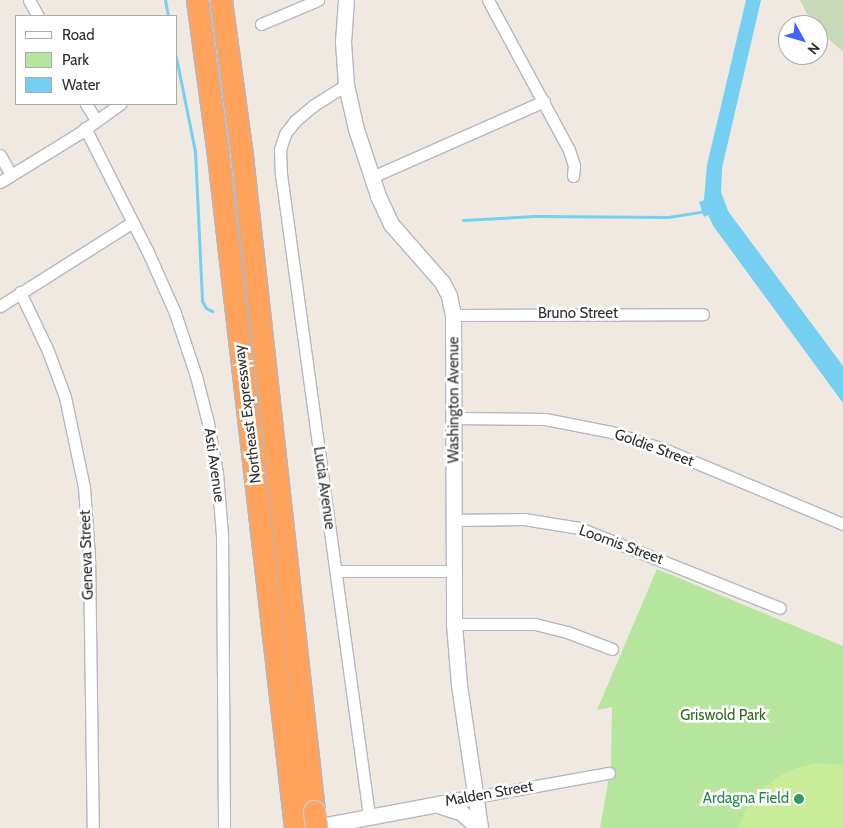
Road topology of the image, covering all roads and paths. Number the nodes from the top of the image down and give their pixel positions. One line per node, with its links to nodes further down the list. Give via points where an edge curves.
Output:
1 (197, 0): 37 (highway, Northeast Expressway)
2 (221, 0): 37 (highway, Northeast Expressway, via 241,147)
3 (318, 0): 8 (street)
4 (346, 0): 9 (street, Washington Avenue, via 343,42)
5 (488, 0): 10 (street)
6 (31, 1): 7 (street)
7 (38, 15)
8 (261, 24)
9 (346, 85): 18 (street, Washington Avenue); 28 (street, Lucia Avenue, via 295,121 284,134 280,149)
10 (544, 102): 17 (street, via 570,150); 18 (street)
11 (87, 105): 13 (street)
12 (118, 105): 13 (street)
13 (96, 120): 14 (street)
14 (85, 128): 16 (street); 20 (street, Asti Avenue)
15 (0, 155): 16 (street)
16 (11, 175): 19 (street)
17 (573, 176)
18 (372, 177): 23 (street, Washington Avenue, via 391,224 442,282)
19 (0, 182)
20 (133, 222): 21 (street); 39 (street, Asti Avenue, via 188,348 205,408 217,473 223,550)
21 (20, 292): 22 (street); 38 (street, Geneva Street, via 65,397 84,487 89,556)
22 (0, 306)
23 (453, 314): 24 (street, Bruno Street); 25 (street, Washington Avenue)
24 (703, 314)
25 (454, 418): 26 (street, Washington Avenue); 27 (street, Goldie Street, via 537,419 611,432 666,450)
26 (454, 520): 29 (street, Washington Avenue); 30 (street, Loomis Street, via 524,519 579,528)
27 (843, 524)
28 (336, 571): 29 (street); 36 (street, Lucia Avenue)
29 (454, 571): 31 (street, Washington Avenue)
30 (780, 608)
31 (454, 624): 32 (street, via 535,624); 34 (street, Washington Avenue)
32 (612, 649)
33 (609, 774): 34 (street, Malden Street)
34 (475, 796): 35 (street, Malden Street); 40 (street, Washington Avenue)
35 (434, 804): 36 (street, Malden Street); 40 (street, via 458,811)
36 (369, 812): 37 (street, Malden Street)
37 (306, 822)
38 (93, 828)
39 (224, 828)
40 (479, 828)

